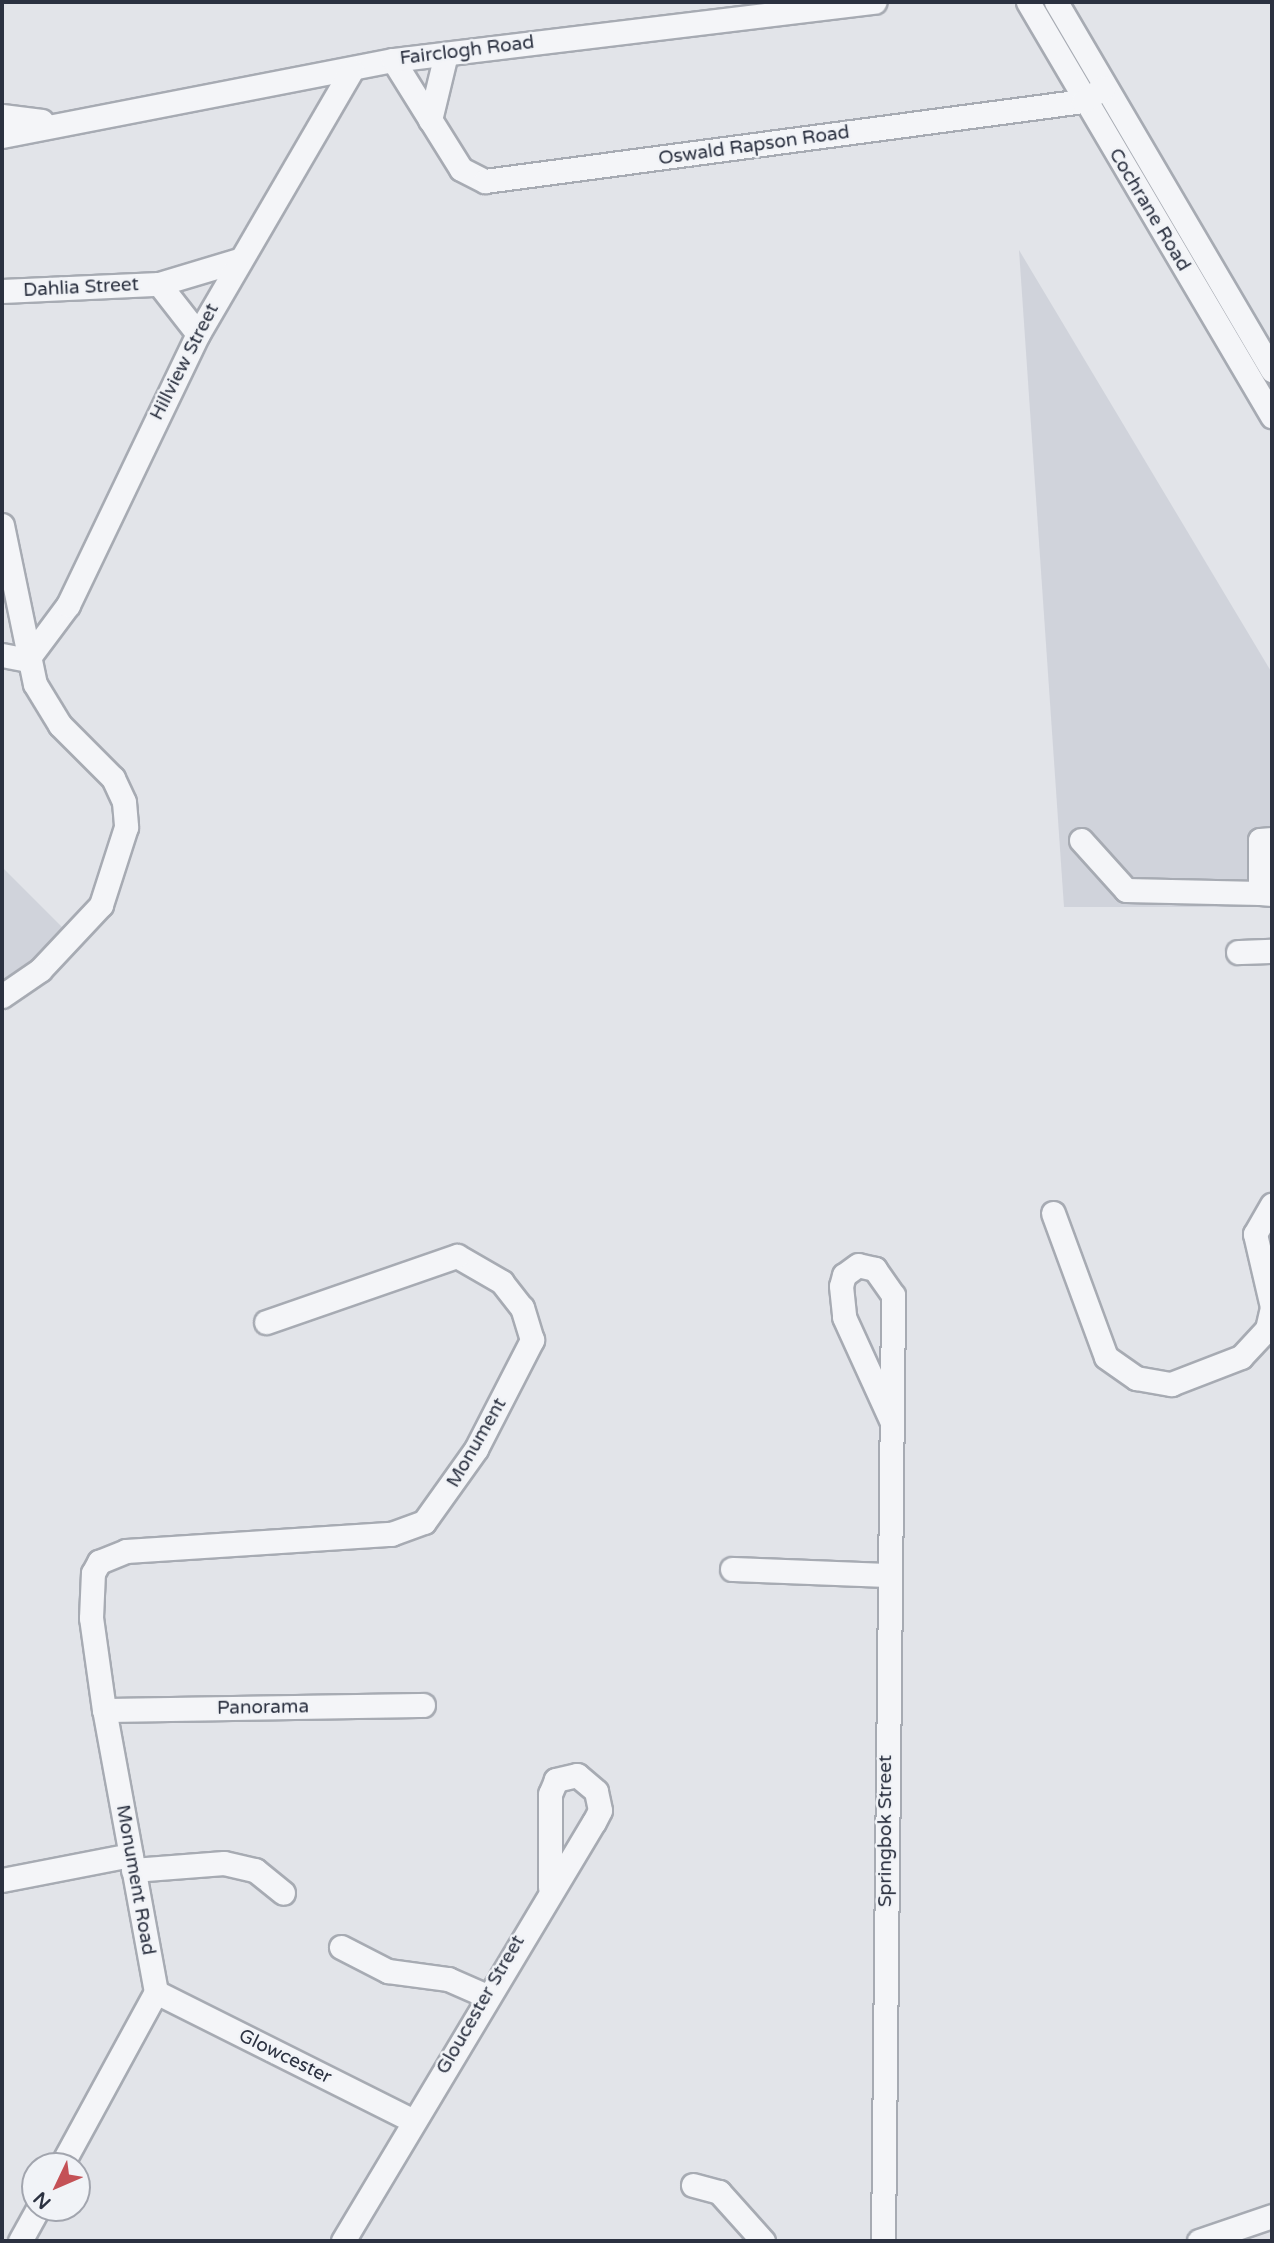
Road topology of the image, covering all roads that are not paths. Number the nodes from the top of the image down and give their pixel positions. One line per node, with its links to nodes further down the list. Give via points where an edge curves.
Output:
1 (876, 2): 4 (street, Fairclogh Road)
2 (1028, 2): 8 (street, Cochrane Road)
3 (1056, 2): 7 (street, Cochrane Road)
4 (446, 54): 5 (street, Fairclogh Road); 10 (street)
5 (393, 60): 6 (street, Fairclogh Road); 10 (street, Oswald Rapson Road)
6 (352, 69): 11 (street, Fairclogh Road); 13 (street, Hillview Street)
7 (1103, 88): 8 (street, Oswald Rapson Road); 17 (street, Cochrane Road)
8 (1083, 101): 10 (street, Oswald Rapson Road, via 501,181 485,181 461,169); 18 (street, Cochrane Road)
9 (2, 116): 11 (street, Fairclogh Road)
10 (430, 120)
11 (62, 122): 12 (street, Fairclogh Road)
12 (2, 136)
13 (239, 260): 14 (street, Dahlia Street); 16 (street, Hillview Street)
14 (159, 284): 15 (street, Dahlia Street); 16 (street, Dahlia Street)
15 (2, 291)
16 (198, 334): 21 (street, Hillview Street, via 68,605)
17 (1272, 370)
18 (1272, 416)
19 (2, 525): 21 (street)
20 (2, 655): 21 (street)
21 (27, 660): 27 (street, via 60,724 113,778 124,802 122,853 102,905 40,970)
22 (1272, 839): 24 (street, via 1260,841)
23 (1081, 840): 24 (street, via 1126,890)
24 (1266, 894)
25 (1272, 951): 26 (street)
26 (1238, 952)
27 (2, 996)
28 (1272, 1205): 29 (street, via 1255,1234 1272,1307 1267,1329 1241,1357 1171,1384 1136,1378 1106,1357)
29 (1053, 1213)
30 (266, 1322): 33 (street, Monument, via 457,1256 502,1282 522,1308 532,1340 476,1449 424,1522 391,1534 126,1551 99,1562)
31 (891, 1420): 31 (street, Springbok Street, via 893,1295 885,1279 858,1265 844,1275 841,1286 844,1317); 34 (street, Springbok Street)
32 (732, 1569): 34 (street)
33 (93, 1573): 36 (street, Monument Road, via 91,1618)
34 (888, 1575): 52 (street, Springbok Street)
35 (423, 1705): 36 (street, Panorama)
36 (104, 1710): 37 (street, Monument Road)
37 (132, 1862): 38 (street); 40 (street, via 223,1863 256,1870); 42 (street, Monument Road)
38 (2, 1880)
39 (551, 1887): 39 (street, Gloucester Street, via 600,1810 596,1791 577,1776 556,1780 550,1794); 43 (street, Gloucester Street)
40 (283, 1893)
41 (341, 1947): 43 (street, via 388,1971 448,1979)
42 (156, 1992): 44 (street, Glowcester); 45 (street)
43 (487, 1996): 44 (street, Gloucester Street)
44 (414, 2121): 50 (street, Gloucester Street)
45 (69, 2152)
46 (693, 2185): 51 (street, via 719,2192)
47 (1272, 2216): 53 (street)
48 (30, 2222): 49 (street)
49 (20, 2241)
50 (343, 2241)
51 (763, 2241)
52 (883, 2241)
53 (1199, 2241)

